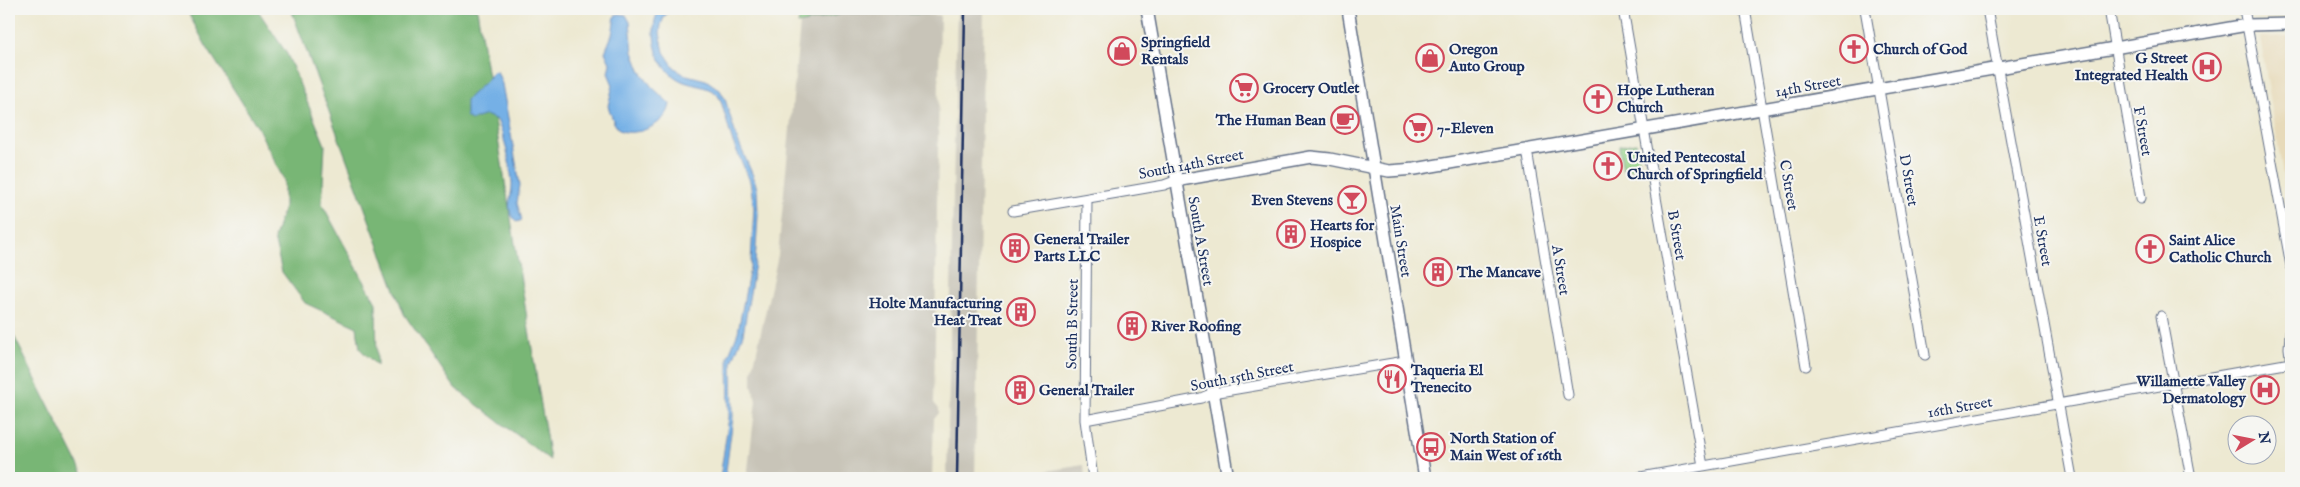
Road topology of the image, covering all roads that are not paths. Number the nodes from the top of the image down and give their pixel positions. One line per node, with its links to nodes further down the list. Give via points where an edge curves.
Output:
1 (1146, 9): 18 (main road, South A Street)
2 (1348, 9): 17 (main road, Main Street)
3 (1623, 9): 15 (street, B Street)
4 (1745, 9): 14 (street, C Street)
5 (1865, 9): 13 (street, D Street)
6 (1987, 9): 12 (street, E Street)
7 (2108, 9): 11 (street, F Street)
8 (2244, 9): 10 (street)
9 (2291, 24): 10 (main road, 14th Street)
10 (2247, 25): 11 (main road, 14th Street); 22 (street)
11 (2115, 48): 12 (main road, 14th Street); 19 (street, F Street)
12 (1997, 69): 13 (main road, 14th Street); 32 (street, E Street)
13 (1879, 89): 14 (main road, 14th Street); 25 (street, D Street)
14 (1762, 110): 15 (main road, 14th Street); 28 (street, C Street)
15 (1644, 130): 16 (main road, 14th Street); 34 (street, B Street)
16 (1527, 150): 17 (main road, 14th Street, via 1415,169); 31 (street, A Street)
17 (1374, 168): 18 (main road, South 14th Street, via 1311,158); 26 (main road, Main Street)
18 (1175, 181): 20 (street, South 14th Street); 30 (main road, South A Street)
19 (2141, 198)
20 (1087, 199): 21 (street, South 14th Street); 33 (street, South B Street)
21 (1013, 210)
22 (2291, 266)
23 (2161, 316): 29 (street)
24 (2291, 321): 27 (street)
25 (1925, 355)
26 (1405, 361): 30 (street, South 15th Street); 37 (main road, Main Street)
27 (2291, 363): 29 (street, 16th Street)
28 (1806, 366)
29 (2174, 384): 32 (street, 16th Street); 40 (street)
30 (1213, 393): 33 (street, South 15th Street); 36 (main road, South A Street)
31 (1568, 395)
32 (2058, 404): 34 (street, 16th Street); 39 (street, E Street)
33 (1085, 420): 35 (street, South B Street)
34 (1703, 466): 38 (street, 16th Street)
35 (1093, 478)
36 (1228, 478)
37 (1424, 478)
38 (1635, 478)
39 (2072, 478)
40 (2190, 478)

